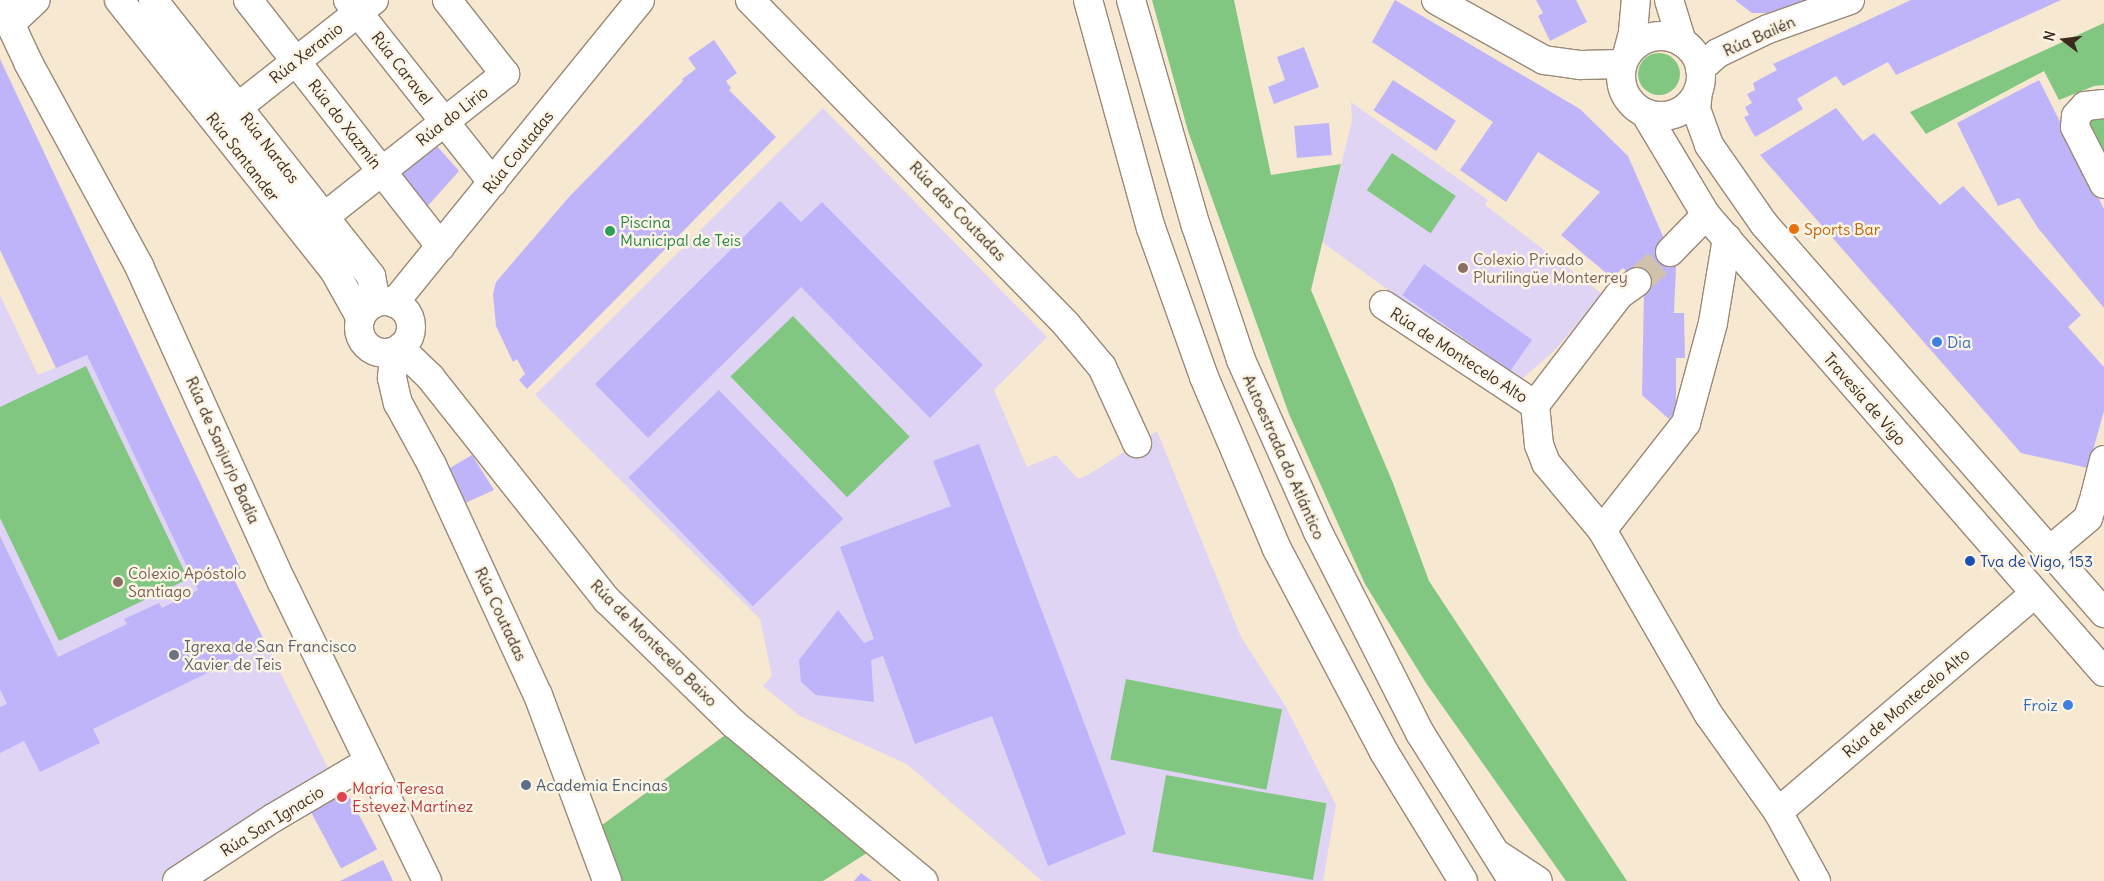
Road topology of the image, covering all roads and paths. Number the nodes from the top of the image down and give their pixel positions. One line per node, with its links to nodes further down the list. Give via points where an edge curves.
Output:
1 (36, 0): 15 (main road, Rúa de Sanjurjo Badía)
2 (120, 0): 34 (main road, Rúa Santander, via 335,272)
3 (153, 0): 21 (main road, Rúa Nardos)
4 (248, 0): 18 (main road, Rúa do Xazmín)
5 (447, 0): 23 (main road, Rúa do Lirio, via 506,74)
6 (640, 0): 25 (main road, Rúa Coutadas)
7 (750, 0): 37 (main road, Rúa das Coutadas, via 1066,324 1102,366)
8 (1088, 0): 47 (main road, via 1152,228 1204,377 1277,549 1384,752)
9 (1131, 0): 48 (main road, Autoestrada do Atlántico, via 1196,226 1241,360 1318,532 1420,733)
10 (1436, 0): 17 (main road, via 1544,60 1581,65)
11 (1636, 0): 17 (main road, via 1633,32)
12 (1670, 0): 16 (main road)
13 (1850, 0): 19 (main road, Rúa Bailén, via 1718,53)
14 (360, 4): 18 (main road, Rúa Xeranio); 23 (main road, Rúa Caravel)
15 (5, 13): 45 (main road, Rúa de Sanjurjo Badía, via 139,266)
16 (1682, 42): 17 (main road, via 1670,37 1652,37 1635,45); 19 (main road, via 1691,49)
17 (1624, 59): 22 (main road, via 1622,87 1627,98)
18 (296, 61): 21 (main road, Rúa Xeranio); 24 (main road, Rúa do Xazmín)
19 (1699, 80): 22 (main road, via 1682,110 1670,115); 41 (main road, via 1696,109 1709,145 1764,224)
20 (2104, 104): 26 (main road, via 2085,106 2076,116 2074,127)
21 (238, 107): 28 (main road, Rúa Nardos)
22 (1644, 113): 27 (main road, Travesía de Vigo)
23 (444, 122): 24 (main road, Rúa do Lirio); 25 (main road, Rúa Caravel)
24 (382, 171): 28 (main road, Rúa do Lirio); 30 (main road, Rúa do Xazmín)
25 (493, 183): 30 (main road, Rúa Coutadas)
26 (2104, 184)
27 (1706, 215): 29 (main road, Travesía de Vigo); 31 (main road)
28 (324, 217): 34 (main road, Rúa Nardos, via 371,276)
29 (1727, 238): 40 (main road, via 1713,323 1686,423); 42 (main road, Travesía de Vigo)
30 (441, 247): 34 (main road, Rúa Coutadas)
31 (1670, 252)
32 (1637, 282): 36 (main road, Rúa de Montecelo Alto, via 1620,295)
33 (1384, 305): 36 (main road, Rúa de Montecelo Alto)
34 (377, 307): 35 (main road, via 403,308 411,324 410,334); 35 (main road, via 358,326 366,347 377,352)
35 (397, 350): 51 (main road, Rúa Coutadas, via 392,378 398,403 432,465 538,695); 52 (main road, Rúa de Montecelo Baixo, via 430,378 607,600 734,724)
36 (1535, 405): 40 (main road, Rúa de Montecelo Alto, via 1539,445 1546,463)
37 (1137, 443)
38 (2104, 460): 39 (main road)
39 (2099, 497): 41 (main road, via 2088,518)
40 (1602, 530): 46 (main road, Rúa de Montecelo Alto, via 1709,715)
41 (2049, 550): 43 (main road)
42 (2034, 594): 44 (main road, Travesía de Vigo); 46 (main road, Rúa de Montecelo Alto)
43 (2104, 613)
44 (2104, 672)
45 (368, 762): 49 (main road, Rúa San Ignacio, via 273,818); 50 (main road, Rúa de Sanjurjo Badía)
46 (1778, 812): 57 (main road, Rúa de Montecelo Alto)
47 (1443, 852): 53 (main road); 54 (main road)
48 (1494, 852): 55 (main road, Autoestrada do Atlántico); 56 (main road)
49 (177, 881)
50 (427, 881)
51 (607, 881)
52 (924, 881)
53 (1456, 881)
54 (1463, 881)
55 (1513, 881)
56 (1538, 881)
57 (1816, 881)

